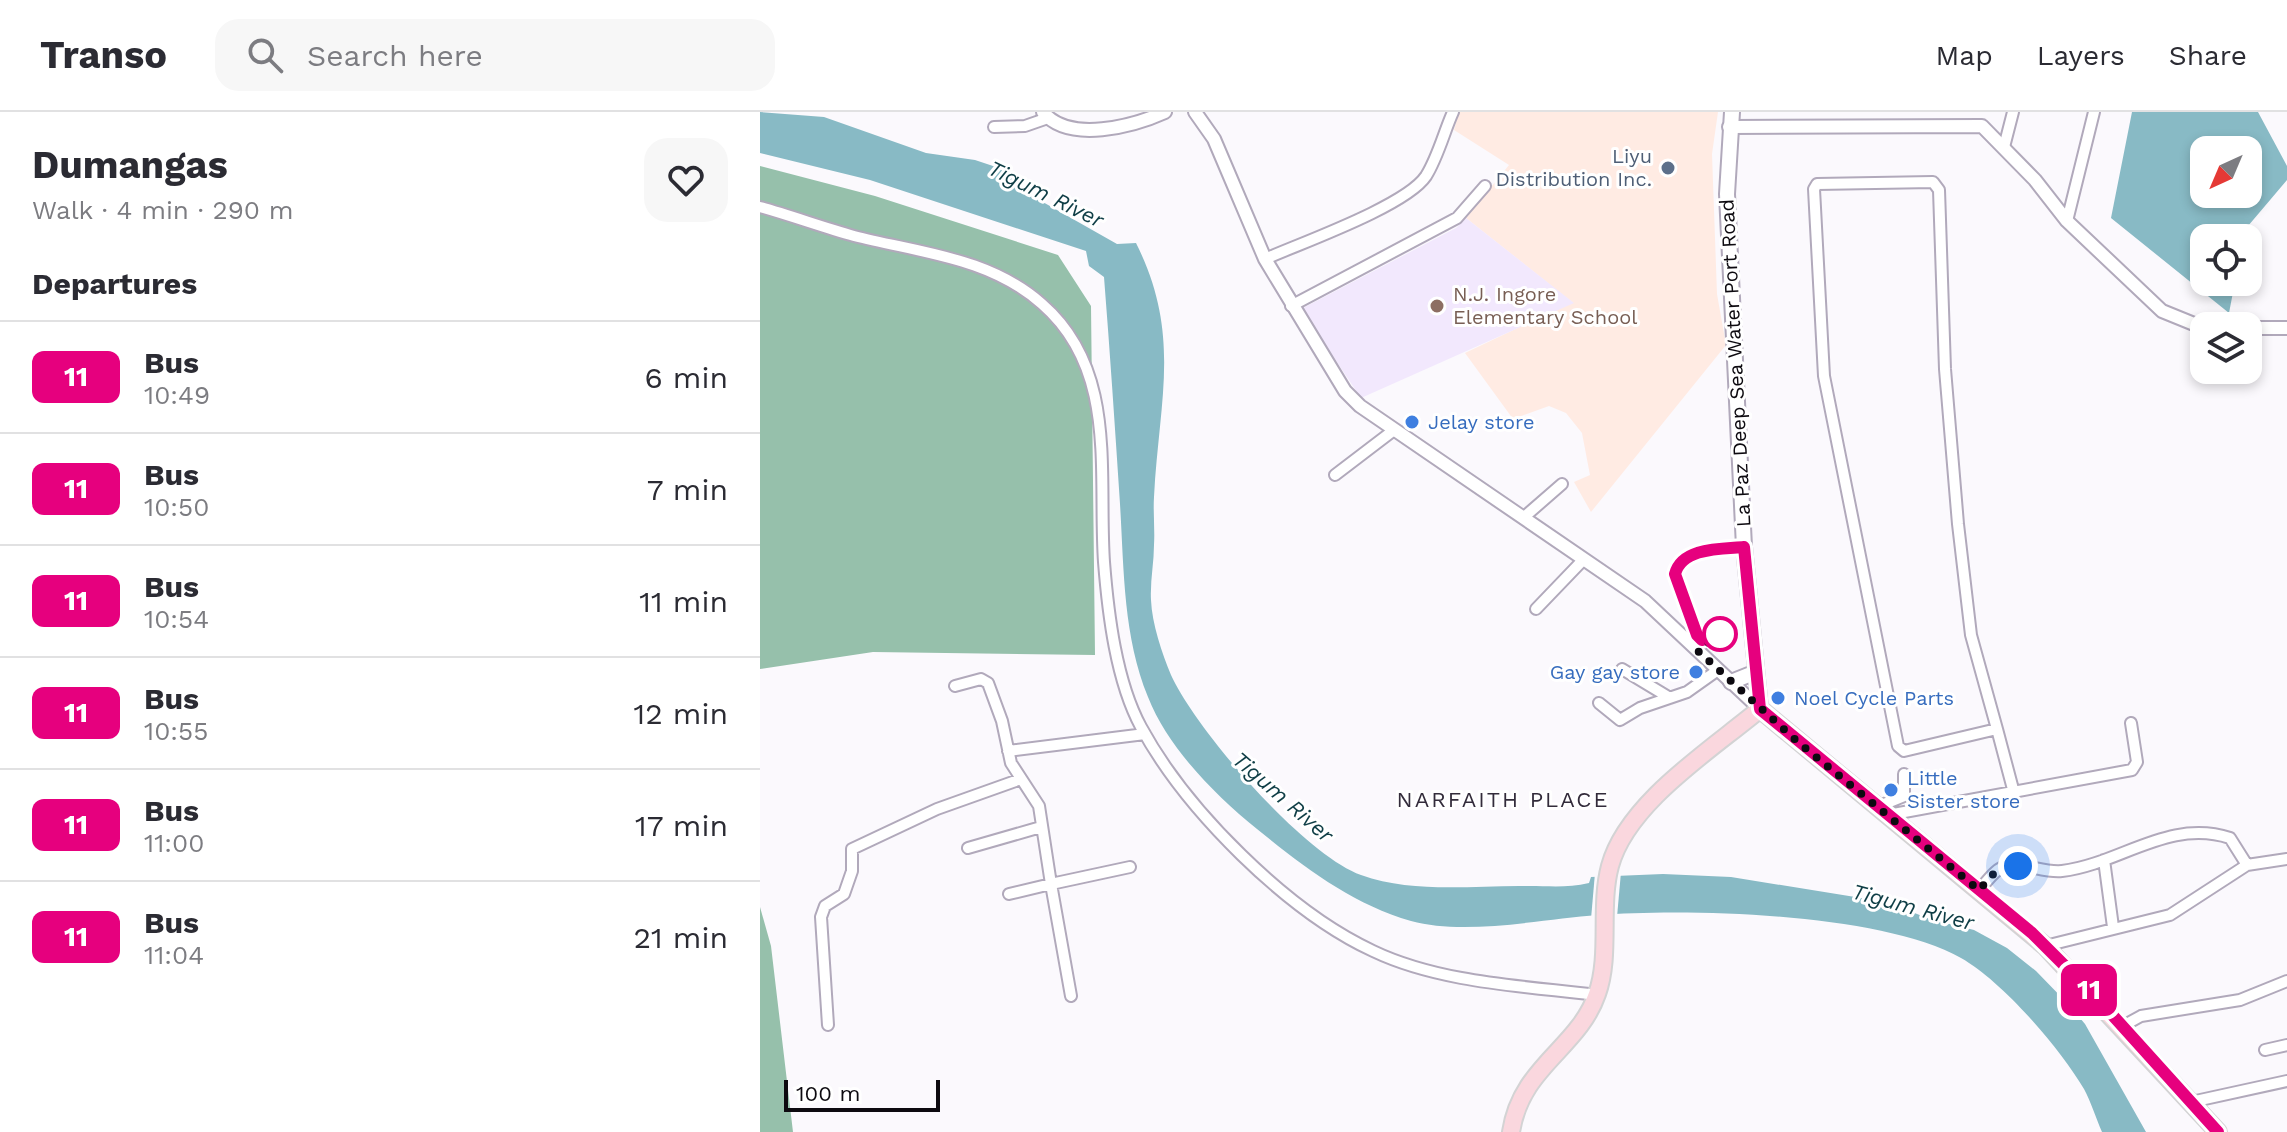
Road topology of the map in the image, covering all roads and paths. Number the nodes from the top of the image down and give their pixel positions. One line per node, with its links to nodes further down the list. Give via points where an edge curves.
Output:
1 (1165, 112): 7 (street, via 1133,125 1094,128 1062,125)
2 (1195, 112): 14 (street, via 1214,139)
3 (1453, 112): 14 (street, via 1426,176 1414,187 1370,213)
4 (1732, 112): 9 (main road, La Paz Deep Sea Water Port Road)
5 (2013, 112): 10 (street)
6 (2094, 112): 13 (street)
7 (1046, 115): 8 (street, via 1025,126)
8 (994, 127)
9 (1729, 127): 10 (street, via 1968,124 1982,126); 27 (main road, La Paz Deep Sea Water Port Road, via 1727,194 1744,547)
10 (2004, 147): 13 (street)
11 (1485, 186): 15 (street, via 1457,218)
12 (760, 207): 35 (street, via 991,271 1042,304 1082,351 1101,418 1104,560 1112,639)
13 (2067, 221): 16 (street, via 2162,311)
14 (1265, 259): 15 (street)
15 (1291, 306): 19 (street, via 1345,391)
16 (2190, 322)
17 (2262, 328): 18 (street)
18 (2287, 328)
19 (1394, 430): 20 (street); 22 (street)
20 (1335, 475)
21 (1562, 484): 22 (street)
22 (1523, 518): 23 (street)
23 (1584, 559): 24 (street); 26 (street, via 1659,612)
24 (1536, 609)
25 (1622, 669): 30 (street)
26 (1718, 670): 28 (street); 30 (street)
27 (1756, 672): 28 (main road); 32 (main road, La Paz Deep Sea Water Port Road)
28 (1731, 682): 32 (street)
29 (955, 686): 36 (street, via 981,679 988,683)
30 (1670, 698): 31 (street, via 1620,720)
31 (1599, 703)
32 (1760, 709): 40 (main road); 53 (main road, via 1638,813 1609,867)
33 (2131, 723): 39 (street, via 2137,762 2132,770)
34 (1997, 729): 34 (street, via 1971,635 1958,524 1945,369 1939,190 1933,182 1817,184 1824,376 1898,746 1904,751); 39 (street)
35 (1145, 734): 36 (street); 53 (street, via 1171,774 1251,862 1297,905 1373,951 1425,969)
36 (1008, 751): 38 (street)
37 (1904, 774): 40 (street, via 1904,796)
38 (1021, 779): 41 (street, via 1039,806); 55 (street, via 937,809 852,849 844,894 825,906 821,917)
39 (2014, 793): 40 (street)
40 (1882, 811): 48 (main road)
41 (1041, 827): 42 (street); 47 (street)
42 (968, 848)
43 (2287, 859): 45 (street)
44 (2104, 860): 45 (street, via 2165,836 2195,833 2230,838); 48 (street, via 2058,871 2007,865); 50 (street)
45 (2247, 865): 50 (street, via 2170,915)
46 (1130, 867): 47 (street)
47 (1051, 884): 49 (street); 54 (street)
48 (1979, 890): 51 (main road)
49 (1009, 894)
50 (2113, 927): 51 (street)
51 (2045, 946): 56 (main road)
52 (2287, 981): 56 (street, via 2240,1000 2141,1016)
53 (1598, 990): 61 (main road, via 1585,1018 1525,1087)
54 (1071, 996)
55 (828, 1025)
56 (2123, 1026): 60 (main road)
57 (2287, 1045): 58 (street)
58 (2265, 1050)
59 (2287, 1081): 60 (street)
60 (2191, 1102): 62 (main road)
61 (1511, 1132)
62 (2218, 1132)

